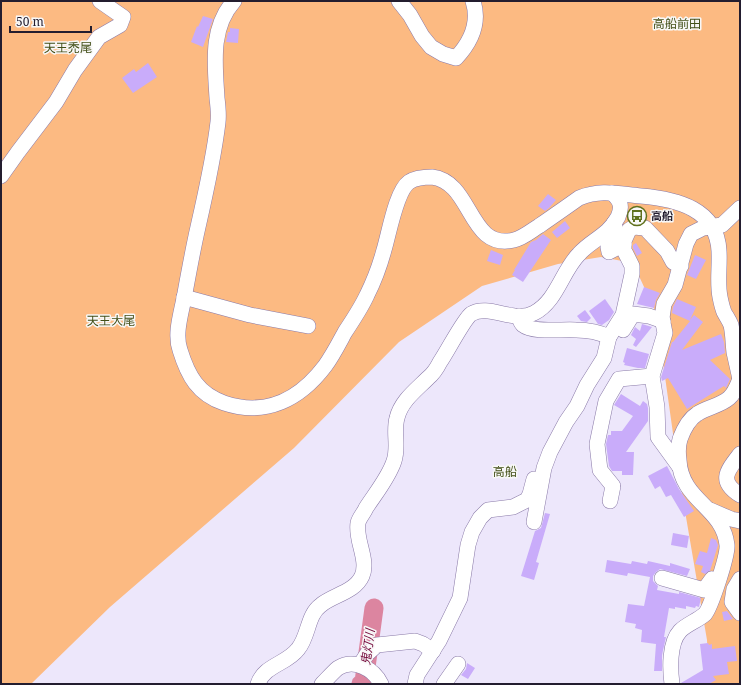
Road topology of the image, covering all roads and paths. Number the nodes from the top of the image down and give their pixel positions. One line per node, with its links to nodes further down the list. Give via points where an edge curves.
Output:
1 (100, 1): 5 (street, via 123,17 120,25 99,36 56,102)
2 (234, 1): 12 (street, via 220,24 216,40 214,54 219,118 209,181)
3 (399, 1): 4 (street, via 430,47 456,58 474,30 476,21)
4 (473, 1)
5 (1, 176)
6 (623, 198): 8 (street); 9 (street, via 659,198 682,204 699,213); 12 (street, via 601,192 588,194 516,240 500,241 483,233 456,190 447,182 430,177 410,182 403,187 399,196 369,293 325,366 301,392 279,404 267,407 254,408 229,404 205,394 198,387 178,346)
7 (737, 217): 9 (street)
8 (614, 222): 10 (street, via 617,232 615,240 608,247 609,252); 13 (street, via 603,236 579,253 542,308 535,313)
9 (714, 227): 11 (street, via 703,228 690,234); 19 (street, via 719,241 720,296 723,311 731,325)
10 (624, 244): 11 (street, via 629,230 634,227 645,228 667,251 673,262); 16 (street, via 624,250 632,266 631,283 623,315)
11 (681, 266): 14 (street, via 676,284 664,304)
12 (184, 297): 15 (street, via 250,315)
13 (519, 316): 16 (street, via 524,326 600,333); 35 (street, via 481,311 471,314 430,377 414,390 402,406 395,429 394,461 359,520 357,531 364,566 362,577 352,587 320,605 313,613 298,650 267,671)
14 (663, 320): 17 (street, via 633,314 619,337); 18 (street, via 665,333)
15 (308, 326)
16 (609, 337): 20 (street, via 604,358)
17 (614, 362)
18 (652, 376): 22 (street, via 658,438); 24 (street, via 619,379 606,401 597,444 600,470 613,486)
19 (740, 379): 22 (street, via 729,397 696,414 688,423 680,439)
20 (550, 452): 27 (street, via 544,468); 32 (street, via 540,460 527,500 513,507 488,510 480,518 468,545 460,598)
21 (740, 454): 23 (street, via 728,470 726,480 730,489)
22 (679, 467): 25 (street, via 690,492)
23 (740, 495)
24 (610, 501)
25 (708, 509): 26 (street); 30 (street, via 721,524 727,546)
26 (740, 520)
27 (534, 522)
28 (662, 578): 30 (street, via 704,590 712,579)
29 (740, 579): 31 (street, via 734,589 732,602)
30 (718, 582): 40 (street, via 706,612 679,632 674,641 670,668)
31 (740, 613)
32 (433, 651): 34 (street, via 415,641 377,645); 38 (street, via 417,675)
33 (458, 664): 39 (street)
34 (360, 665): 36 (street, via 349,664 339,668); 37 (street, via 370,670)
35 (258, 684)
36 (322, 684)
37 (381, 684)
38 (415, 684)
39 (444, 684)
40 (672, 684)

